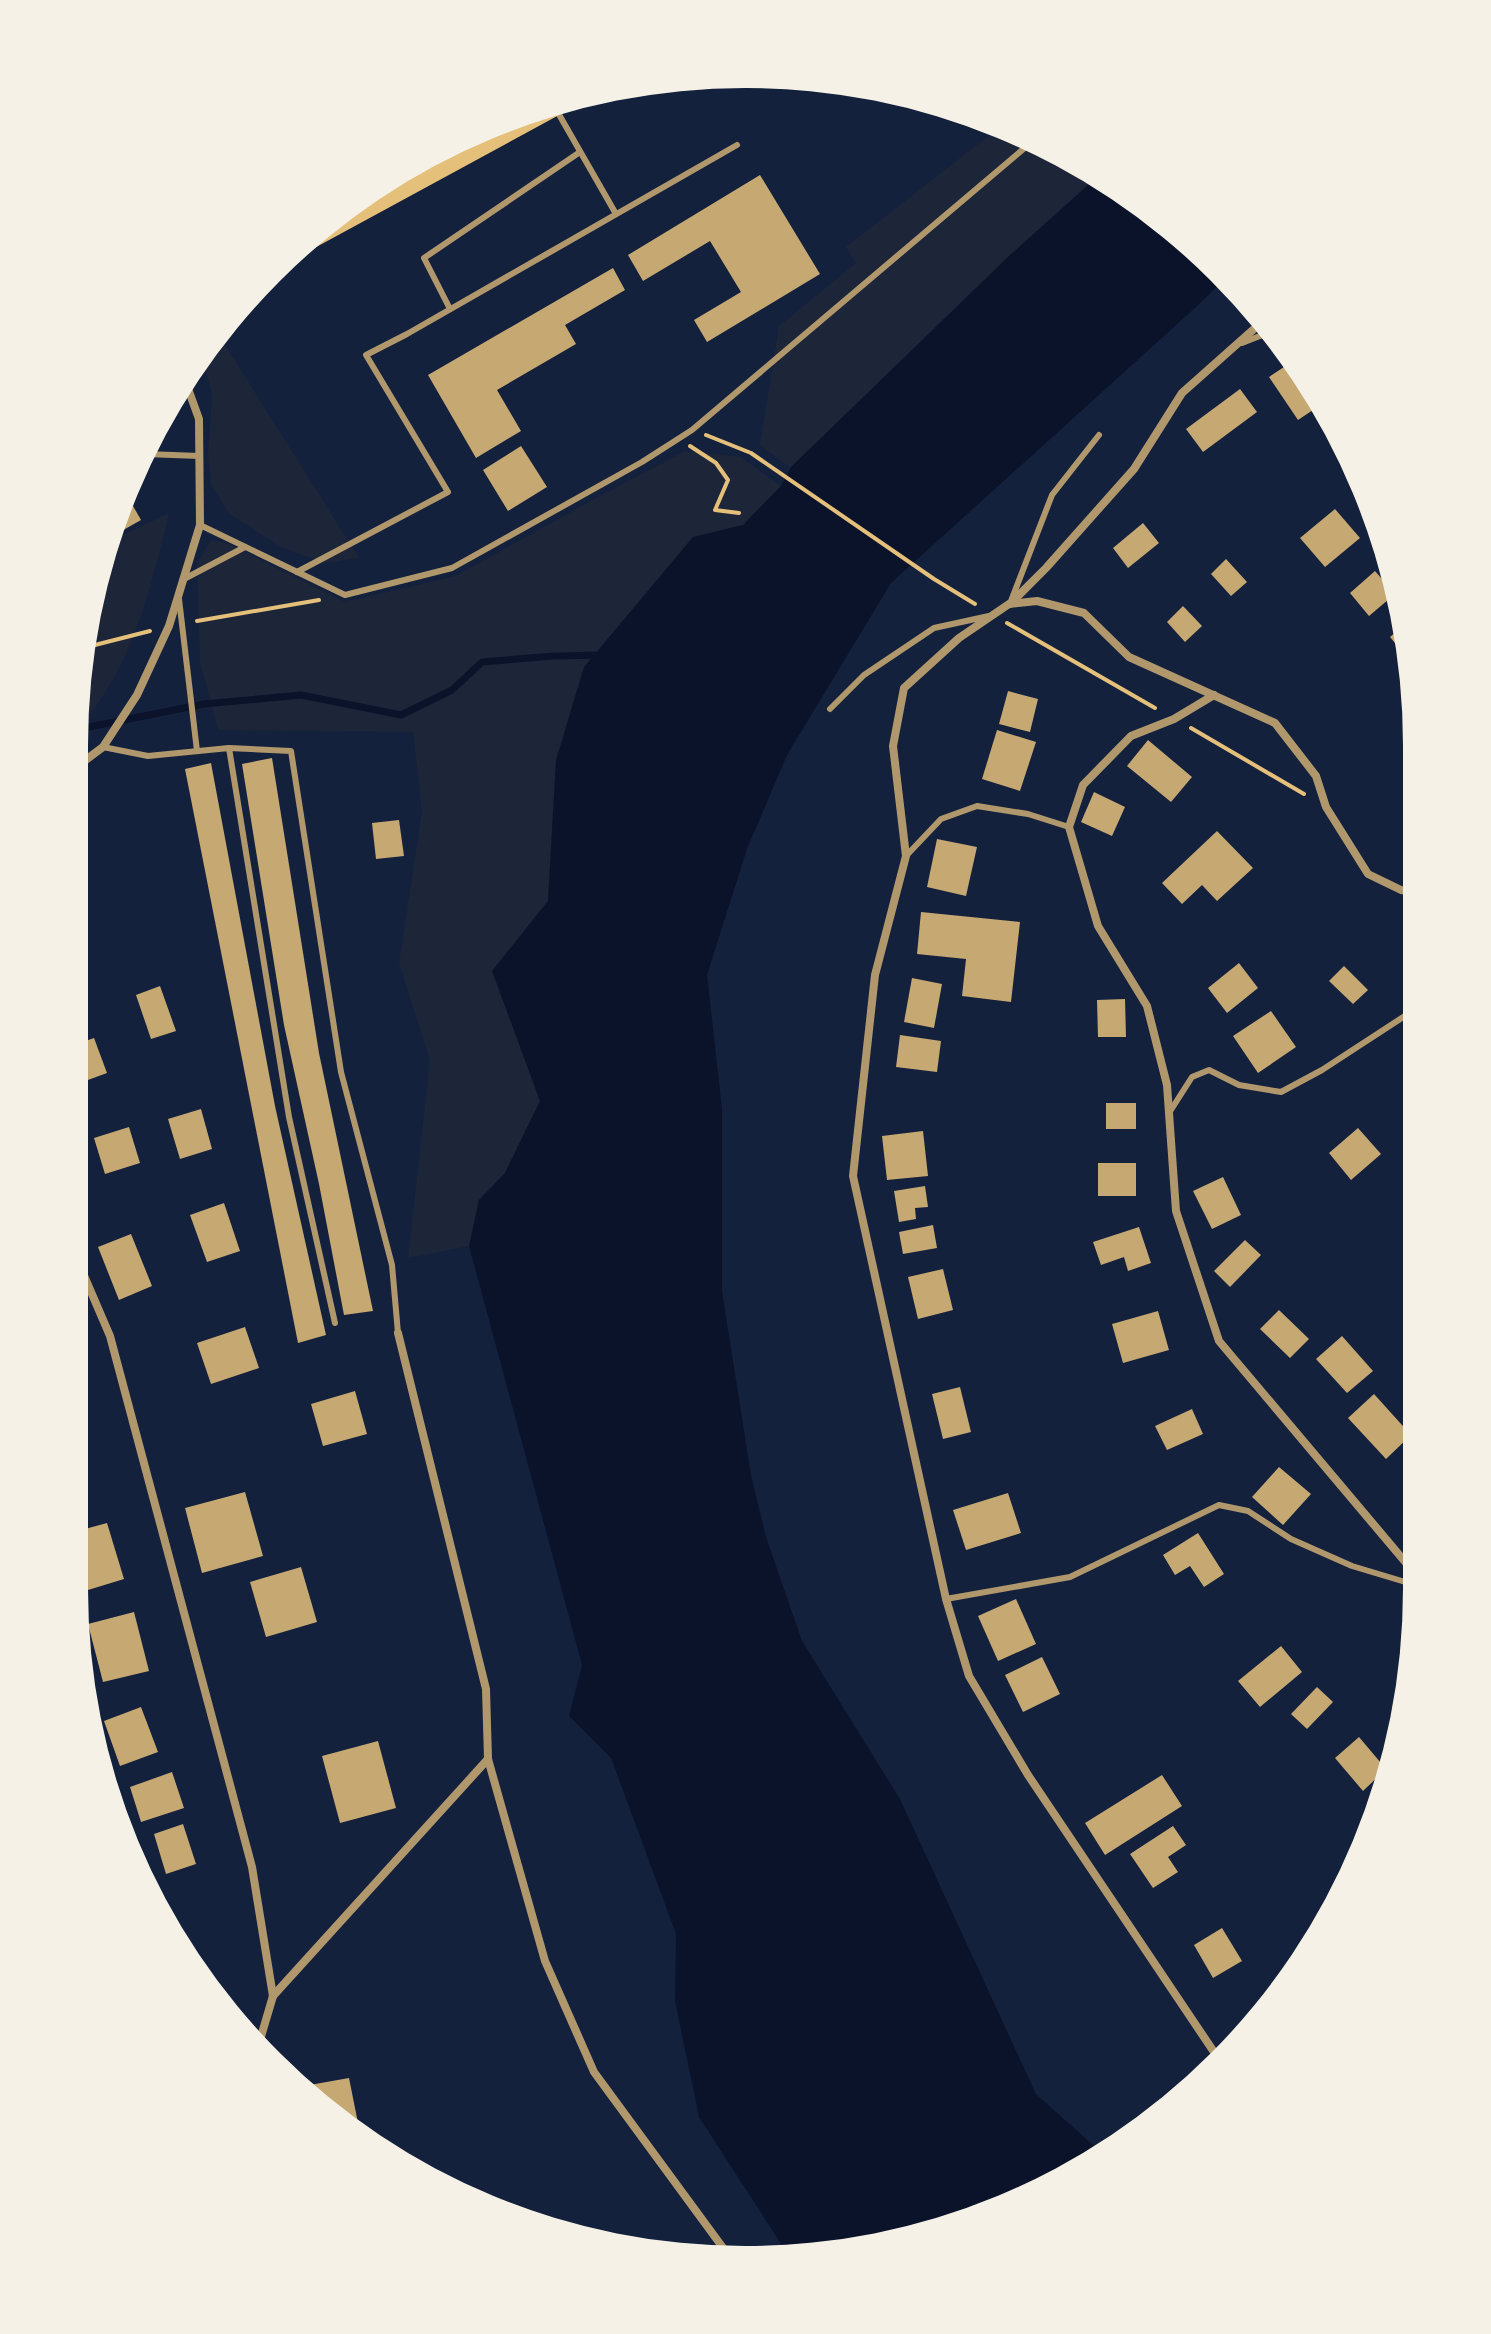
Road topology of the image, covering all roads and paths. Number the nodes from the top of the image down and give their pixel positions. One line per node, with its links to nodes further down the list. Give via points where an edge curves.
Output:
1 (565, 113): 5 (lane)
2 (512, 131): 7 (main road)
3 (737, 145): 6 (lane)
4 (1022, 150): 13 (lane)
5 (580, 152): 6 (lane); 8 (lane, via 424,258)
6 (616, 214): 8 (lane)
7 (356, 216)
8 (450, 309): 21 (lane, via 366,355 448,492)
9 (1254, 329): 11 (street)
10 (1260, 336): 11 (lane)
11 (1235, 346): 25 (street, via 1182,393 1134,469)
12 (190, 394): 17 (street, via 199,419)
13 (692, 430): 15 (lane); 26 (path, via 751,453)
14 (1099, 435): 25 (lane, via 1052,495)
15 (678, 439): 18 (path, via 716,463 728,480 715,510); 24 (lane, via 452,568)
16 (156, 454): 17 (lane)
17 (200, 456): 19 (street)
18 (739, 513)
19 (200, 525): 20 (lane); 22 (street)
20 (245, 547): 21 (lane); 22 (lane)
21 (297, 572): 24 (lane)
22 (183, 579): 23 (street)
23 (178, 595): 27 (lane); 28 (street)
24 (345, 595): 27 (path)
25 (1009, 604): 26 (street); 30 (street, via 1037,601 1084,613 1129,657)
26 (993, 615): 31 (lane, via 934,628 864,675); 32 (path); 39 (street, via 904,688 893,746)
27 (182, 624): 35 (lane)
28 (169, 626): 29 (path); 33 (street, via 137,695)
29 (97, 645)
30 (1214, 695): 32 (street); 37 (street, via 1275,723 1316,776)
31 (830, 709)
32 (1174, 719): 37 (path); 38 (street, via 1131,736 1083,785)
33 (103, 747): 35 (lane, via 148,756); 36 (street)
34 (229, 748): 35 (lane); 44 (lane, via 289,1117); 45 (lane, via 291,751 341,1072 392,1265)
35 (197, 751)
36 (88, 758)
37 (1326, 807): 40 (street, via 1368,874)
38 (1069, 827): 39 (lane, via 977,806 941,819); 42 (street, via 1098,926 1147,1006)
39 (906, 856): 48 (street, via 875,975 853,1176)
40 (1403, 890)
41 (1403, 1017): 42 (lane, via 1281,1092 1239,1085 1209,1070 1192,1077)
42 (1169, 1113): 46 (street, via 1176,1211 1219,1341)
43 (88, 1285): 50 (street, via 110,1336 252,1867)
44 (335, 1323)
45 (398, 1333): 49 (street, via 486,1689)
46 (1403, 1559)
47 (1403, 1581): 48 (lane, via 1291,1539 1248,1511 1219,1505 1070,1577)
48 (946, 1599): 52 (street, via 969,1676 1028,1775)
49 (488, 1759): 50 (street); 53 (street, via 545,1961 594,2072)
50 (273, 1996): 51 (street)
51 (262, 2033)
52 (1213, 2050)
53 (721, 2245)

